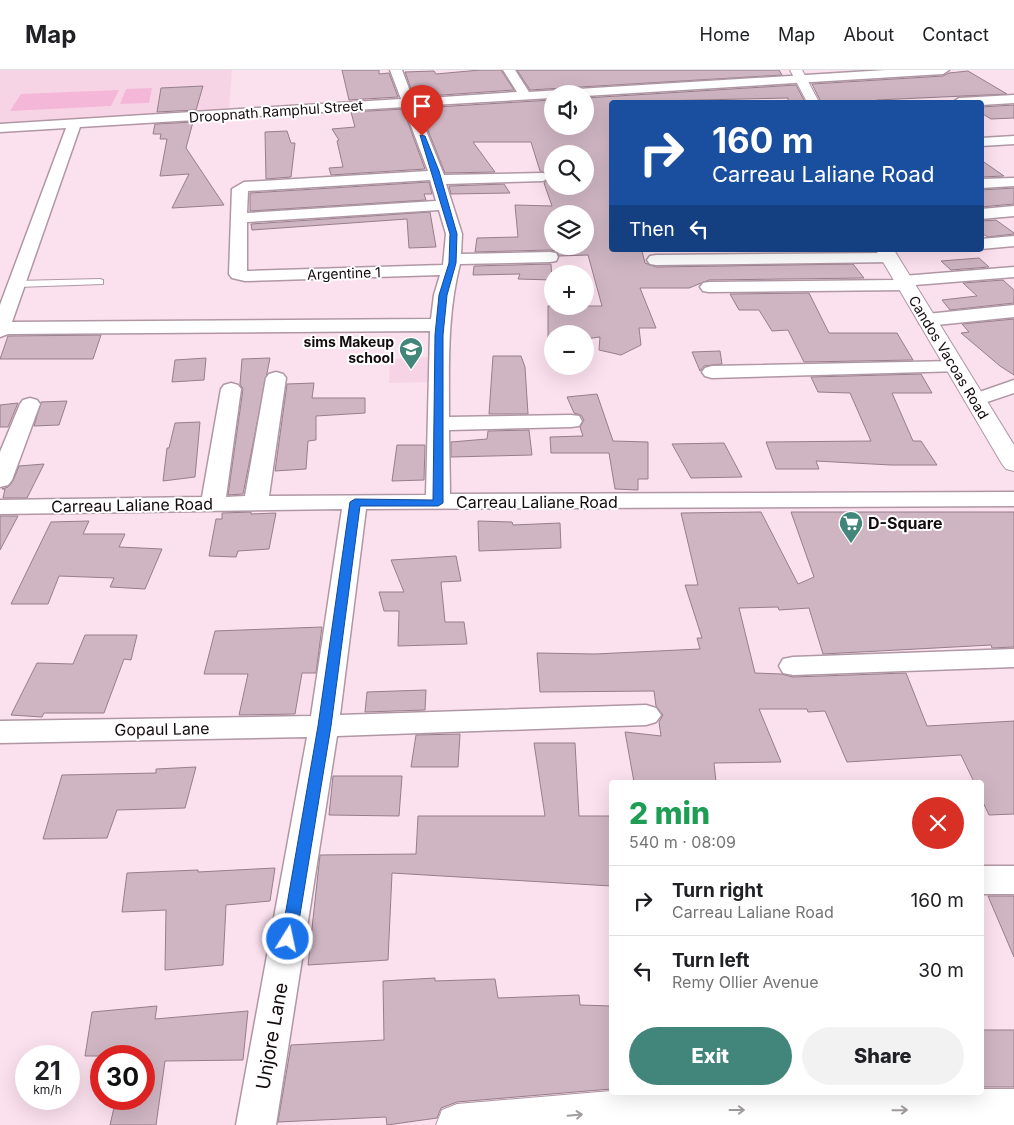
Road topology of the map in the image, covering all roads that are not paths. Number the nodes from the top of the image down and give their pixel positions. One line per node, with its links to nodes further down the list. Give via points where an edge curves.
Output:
1 (396, 70): 11 (street)
2 (509, 70): 7 (street)
3 (942, 70): 4 (street)
4 (798, 74): 5 (street); 9 (main road)
5 (594, 91)
6 (544, 95): 7 (street, Droopnath Ramphul Street)
7 (526, 96): 11 (street, Droopnath Ramphul Street)
8 (1014, 99): 10 (street)
9 (812, 100)
10 (984, 101)
11 (410, 103): 12 (street, Droopnath Ramphul Street); 17 (street)
12 (74, 124): 13 (street, Droopnath Ramphul Street); 34 (street)
13 (0, 128)
14 (984, 142): 15 (street)
15 (1012, 146): 16 (street)
16 (984, 153)
17 (437, 177): 18 (street); 21 (street); 24 (street, via 244,186 240,189)
18 (543, 177)
19 (1014, 182): 20 (street)
20 (984, 184)
21 (445, 205): 24 (street); 30 (street, via 454,234)
22 (1014, 211): 23 (street)
23 (984, 214)
24 (239, 218): 30 (street, Argentine 1, via 238,274 245,276)
25 (1014, 242): 26 (street)
26 (984, 244)
27 (891, 252): 29 (street); 33 (main road, Candos Vacoas Road)
28 (550, 257): 30 (street, Argentine 1)
29 (656, 260)
30 (451, 265): 38 (street, via 443,295)
31 (1014, 272): 33 (street)
32 (100, 282): 34 (lane)
33 (904, 283): 35 (street); 37 (main road, Candos Vacoas Road)
34 (17, 284): 39 (street)
35 (709, 287)
36 (1014, 311): 37 (street)
37 (927, 320): 40 (main road, Candos Vacoas Road)
38 (440, 326): 39 (street); 48 (street)
39 (0, 329)
40 (955, 367): 41 (street); 45 (main road, Candos Vacoas Road)
41 (712, 372)
42 (276, 378): 55 (street)
43 (1014, 386): 45 (street)
44 (231, 389): 54 (street)
45 (975, 400): 49 (main road, Candos Vacoas Road)
46 (30, 404): 50 (street)
47 (571, 421): 48 (street)
48 (439, 424): 53 (street)
49 (1014, 464)
50 (0, 480)
51 (1014, 499): 53 (street, Carreau Laliane Road)
52 (355, 502): 53 (street, Carreau Laliane Road); 55 (street, Carreau Laliane Road); 60 (street, Unjore Lane)
53 (438, 503)
54 (213, 504): 55 (street, Carreau Laliane Road); 56 (street, Carreau Laliane Road)
55 (256, 504)
56 (0, 507)
57 (1014, 658): 58 (street)
58 (793, 666)
59 (646, 715): 60 (street, Gopaul Lane)
60 (324, 726): 61 (street, Gopaul Lane); 65 (street, Unjore Lane)
61 (0, 732)
62 (984, 880): 63 (street)
63 (1014, 880)
64 (1014, 1109): 66 (main road, one-way to 64, via 645,1109)
65 (256, 1125)
66 (457, 1125)

